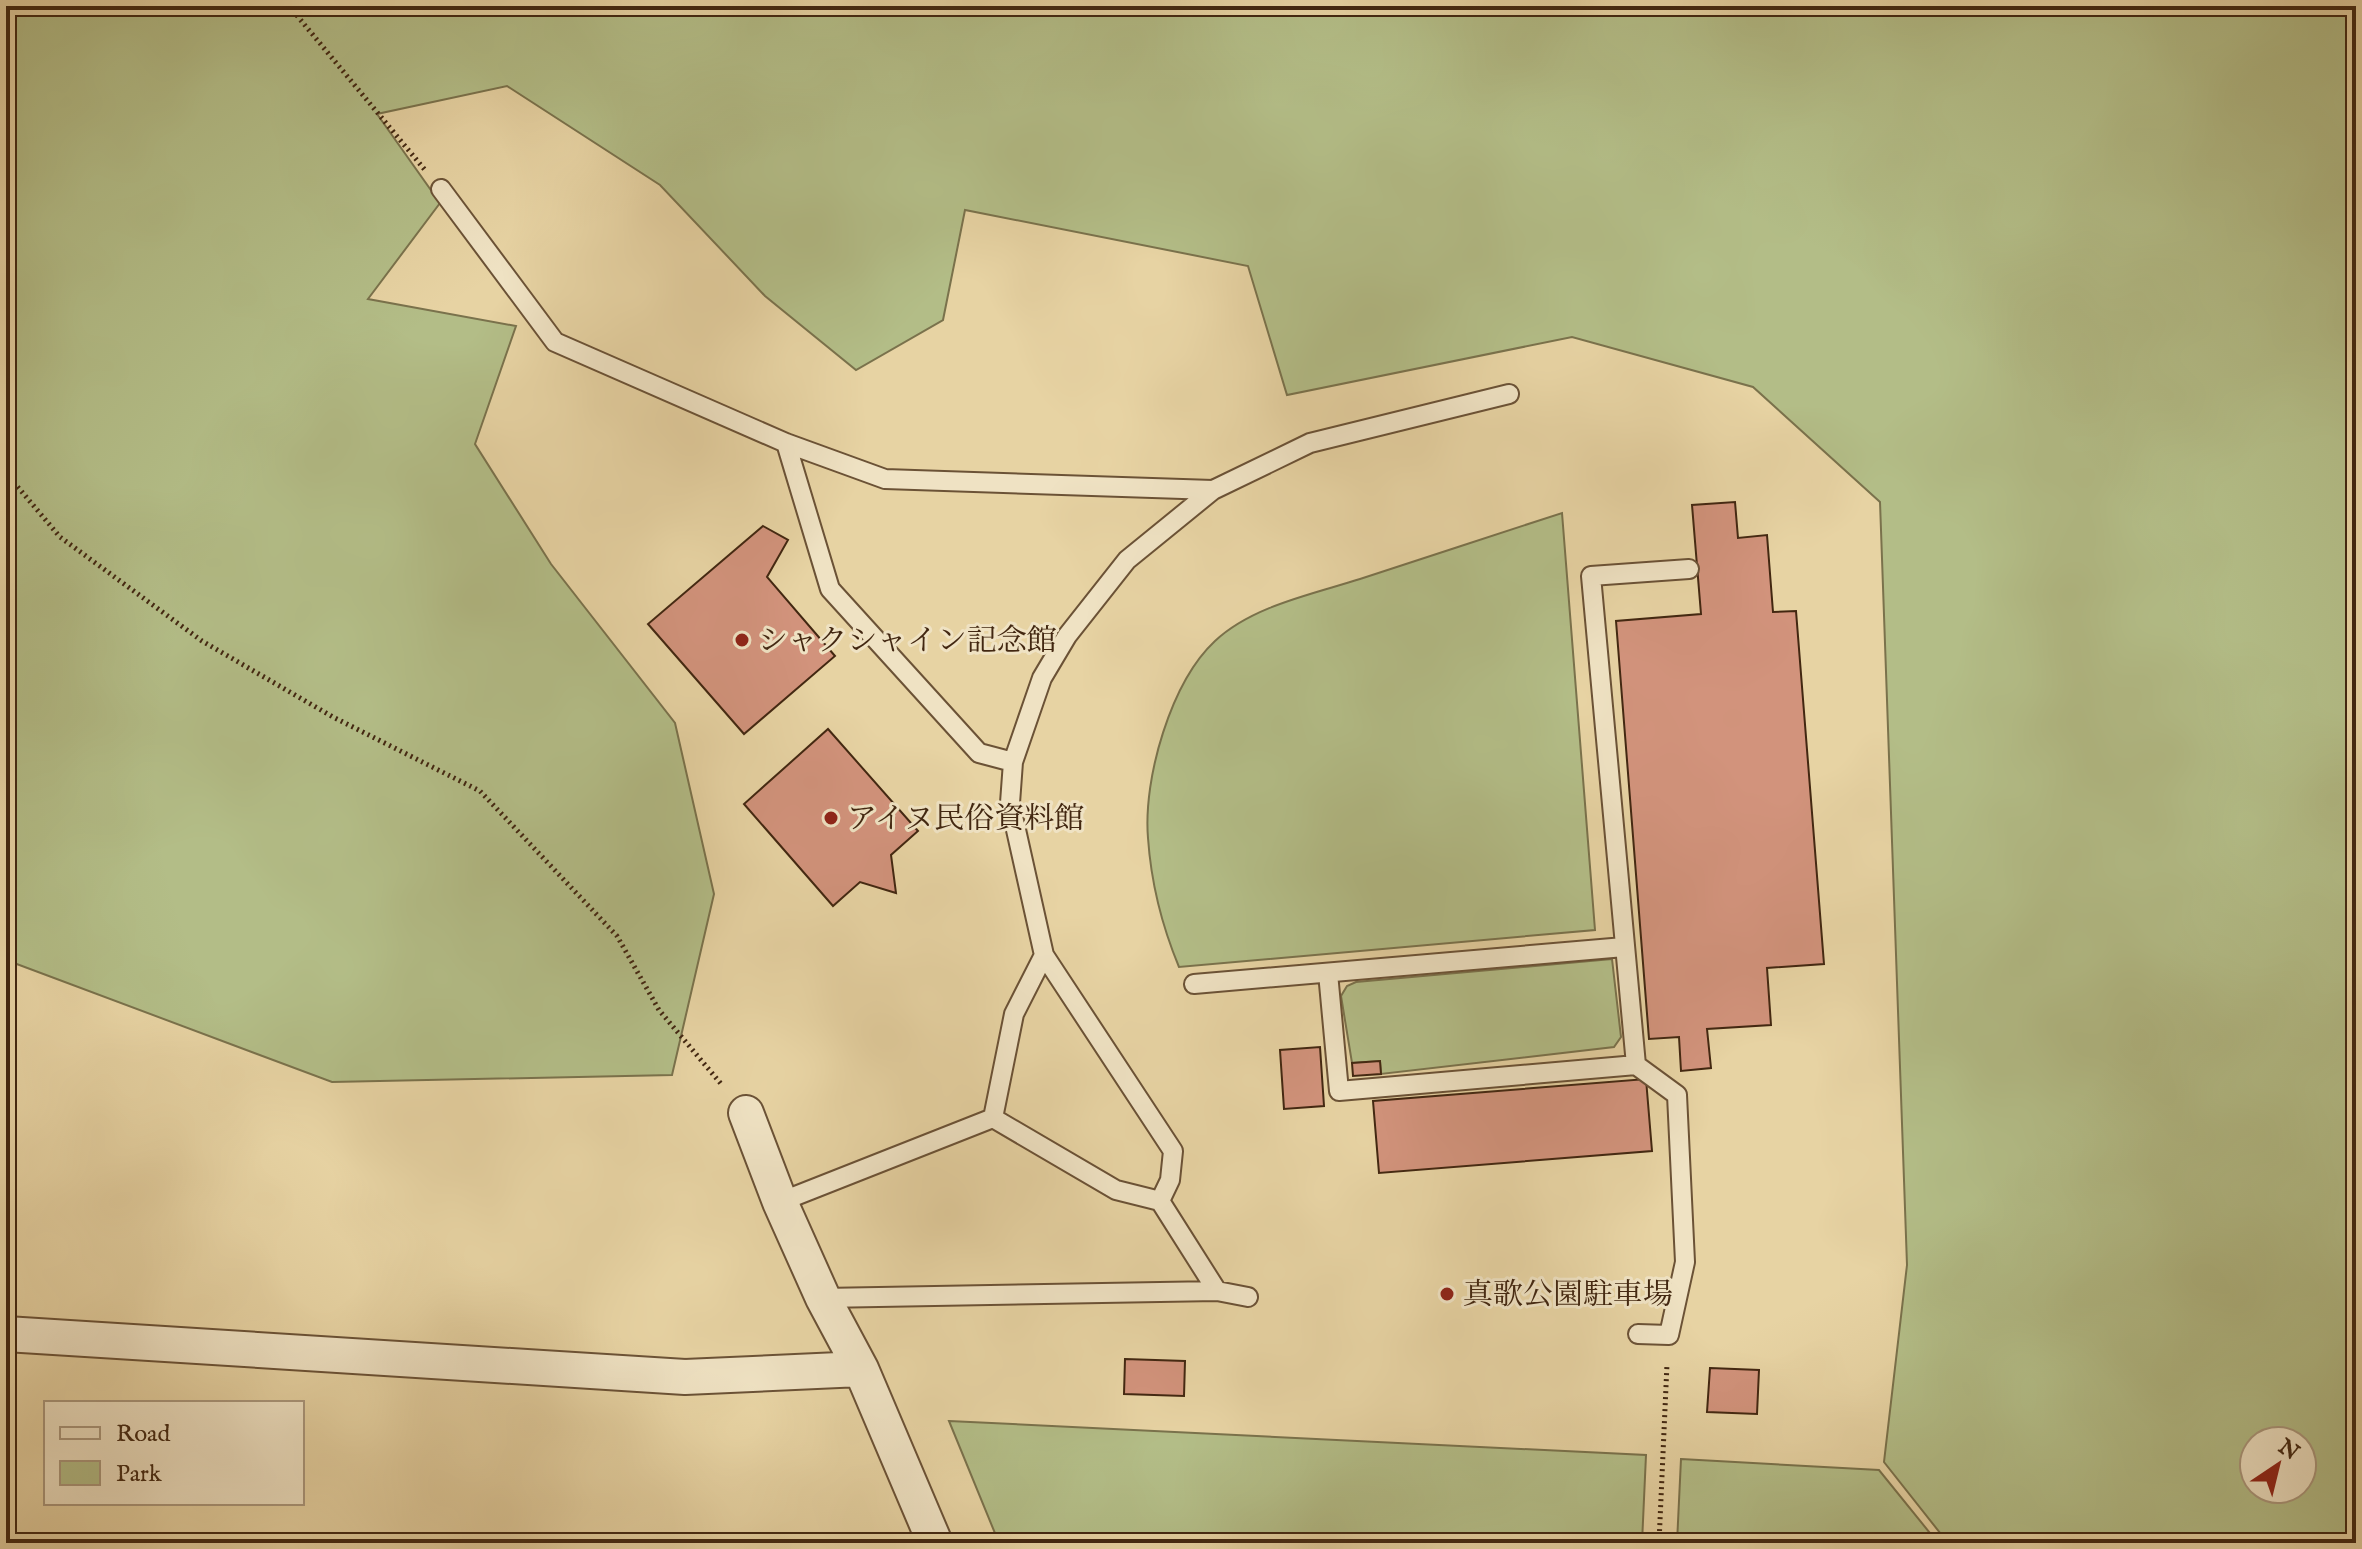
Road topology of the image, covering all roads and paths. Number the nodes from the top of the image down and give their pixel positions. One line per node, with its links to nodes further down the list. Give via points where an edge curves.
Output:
1 (289, 6): 2 (path)
2 (441, 189): 4 (lane, via 555,342)
3 (1509, 394): 6 (lane, via 1310,443)
4 (786, 443): 6 (lane, via 885,479); 8 (lane, via 830,589 979,753)
5 (6, 473): 14 (path, via 60,537 202,641 333,717 480,791 617,936 659,1010)
6 (1213, 490): 8 (lane, via 1127,560 1086,610 1042,678)
7 (1689, 569): 9 (lane, via 1591,576)
8 (1013, 762): 10 (lane, via 1010,803)
9 (1624, 947): 11 (lane); 13 (lane)
10 (1044, 955): 15 (lane, via 1014,1014); 16 (lane, via 1173,1151 1170,1180)
11 (1328, 973): 12 (lane); 13 (lane, via 1339,1091)
12 (1194, 984)
13 (1636, 1065): 23 (lane, via 1677,1095 1685,1262)
14 (746, 1113): 17 (street)
15 (993, 1118): 16 (lane, via 1116,1190); 17 (lane)
16 (1160, 1201): 18 (lane)
17 (780, 1202): 20 (street)
18 (1217, 1291): 19 (lane); 20 (lane)
19 (1248, 1297)
20 (823, 1298): 24 (street)
21 (6, 1334): 24 (street, via 685,1377)
22 (1638, 1334): 23 (lane)
23 (1669, 1335): 26 (path)
24 (861, 1369): 25 (street)
25 (935, 1543)
26 (1659, 1543)

